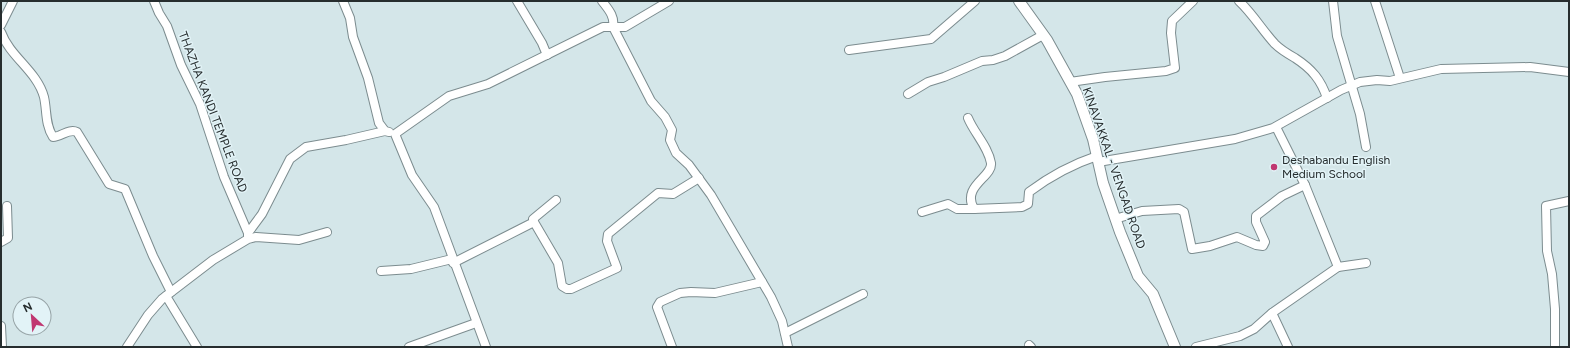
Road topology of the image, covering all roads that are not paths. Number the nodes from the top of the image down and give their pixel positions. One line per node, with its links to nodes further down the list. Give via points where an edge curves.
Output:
1 (13, 1): 13 (street)
2 (154, 1): 41 (street, THAZHA KANDI TEMPLE ROAD, via 200,104 224,177)
3 (343, 1): 27 (street, via 368,78 379,123)
4 (517, 1): 18 (street)
5 (602, 1): 14 (street, via 612,15)
6 (669, 1): 14 (street, via 624,26)
7 (975, 1): 17 (street, via 931,39)
8 (1019, 1): 16 (main road, KINAVAKKAL - VENGAD ROAD)
9 (1193, 1): 21 (street, via 1172,21 1175,68)
10 (1239, 1): 24 (street, via 1275,44 1316,74)
11 (1333, 1): 22 (street, via 1337,36)
12 (1375, 1): 20 (street)
13 (1, 25)
14 (613, 27): 18 (street, via 603,27); 31 (street, via 651,101 672,130 670,140 676,153)
15 (1, 32): 48 (street, via 10,48 39,85 53,137 60,137 70,131 77,132 109,184 125,189)
16 (1043, 35): 21 (main road, KINAVAKKAL - VENGAD ROAD); 23 (street, via 1005,56 982,61 944,78 928,82)
17 (849, 50)
18 (547, 55): 28 (street, via 488,84 449,96)
19 (1569, 72): 20 (street, via 1530,67 1453,68)
20 (1400, 78): 22 (street, via 1360,82)
21 (1070, 82): 30 (main road, KINAVAKKAL - VENGAD ROAD, via 1077,94)
22 (1350, 86): 24 (street); 29 (street, via 1360,114)
23 (908, 94)
24 (1327, 98): 26 (street)
25 (968, 118): 36 (street, via 991,164 971,194)
26 (1276, 127): 30 (street, via 1235,140); 32 (street)
27 (385, 131): 28 (street); 41 (street, via 306,147 290,158)
28 (395, 134): 43 (street, via 412,175 434,207)
29 (1366, 147)
30 (1097, 159): 36 (street, via 1080,162 1039,185 1030,192 1028,204 1022,207); 38 (main road, KINAVAKKAL - VENGAD ROAD)
31 (699, 178): 39 (street, via 673,194 658,193 608,234 607,241 617,268 571,289 562,286 558,263); 47 (street)
32 (1305, 185): 38 (street, via 1282,196 1256,216 1265,242 1263,246 1237,237 1192,249 1184,212 1179,209 1142,211); 45 (street)
33 (556, 200): 39 (street, via 537,214)
34 (1569, 201): 64 (street, via 1546,206 1555,309)
35 (7, 206): 42 (street, via 8,238)
36 (974, 209): 37 (street, via 957,209 948,204)
37 (922, 212)
38 (1116, 219): 61 (main road, KINAVAKKAL - VENGAD ROAD, via 1138,276 1153,294)
39 (534, 222): 43 (street)
40 (327, 232): 41 (street, via 299,240)
41 (248, 236): 48 (street)
42 (1, 242)
43 (453, 261): 46 (street, via 436,262 411,269); 51 (street)
44 (1366, 262): 45 (street)
45 (1338, 267): 50 (street)
46 (381, 271)
47 (762, 282): 53 (street); 59 (street, via 715,293 680,294 660,302 657,306)
48 (168, 294): 55 (street, via 148,315); 56 (street)
49 (863, 294): 53 (street)
50 (1272, 313): 62 (street, via 1254,329 1240,336); 63 (street)
51 (476, 323): 57 (street); 58 (street)
52 (1, 326): 54 (street)
53 (785, 333): 60 (street)
54 (2, 347)
55 (127, 347)
56 (197, 347)
57 (409, 347)
58 (486, 347)
59 (672, 347)
60 (788, 347)
61 (1175, 347)
62 (1196, 347)
63 (1288, 347)
64 (1555, 347)

